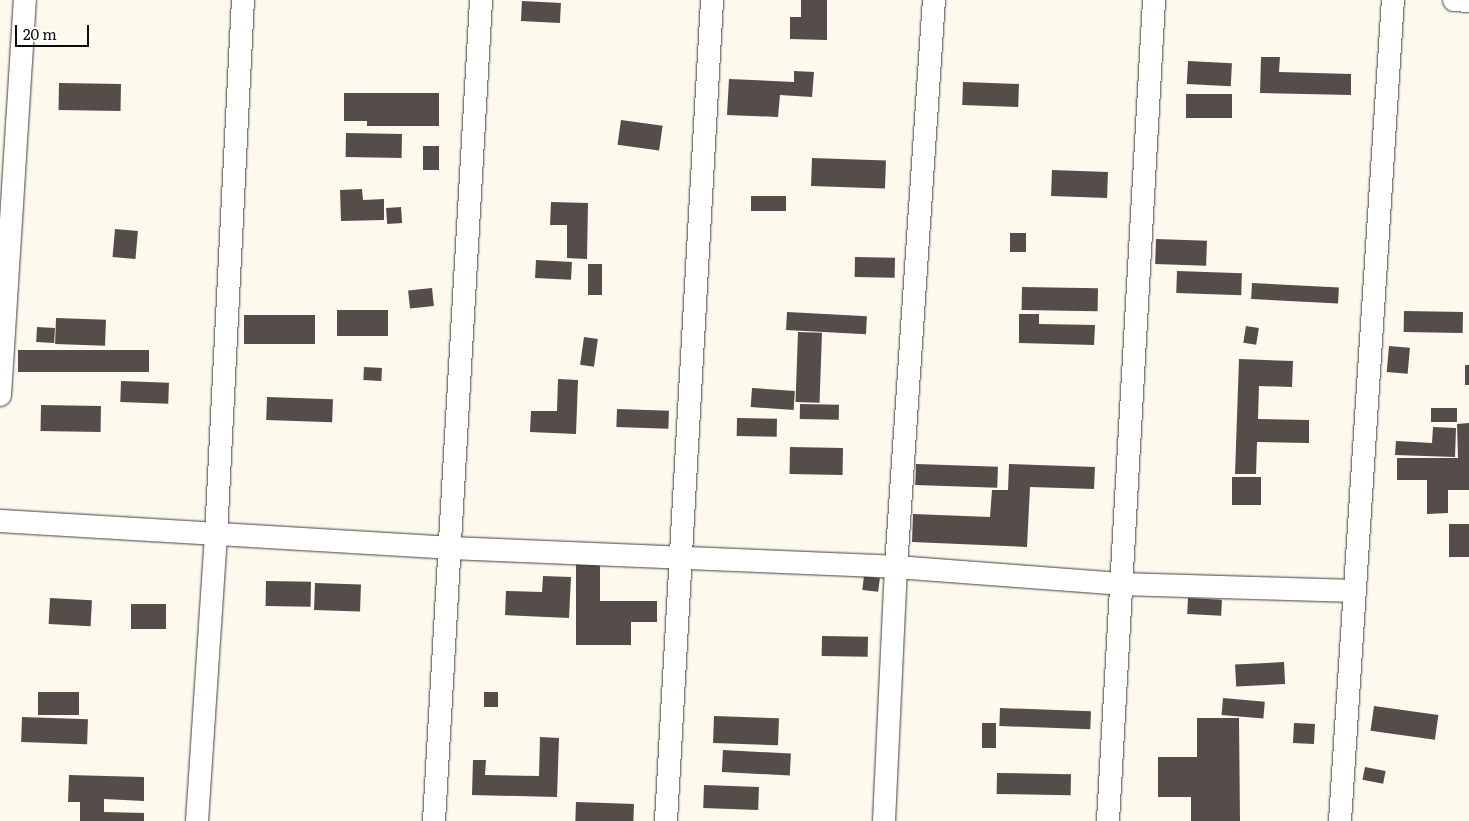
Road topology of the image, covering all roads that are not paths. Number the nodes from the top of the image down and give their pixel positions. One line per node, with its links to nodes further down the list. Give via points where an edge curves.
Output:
1 (25, 0): 10 (street)
2 (243, 0): 12 (street)
3 (481, 0): 13 (street)
4 (712, 0): 14 (street)
5 (934, 0): 15 (street)
6 (1154, 0): 16 (street)
7 (1393, 0): 17 (street)
8 (1454, 0): 9 (street)
9 (1469, 1)
10 (0, 394)
11 (0, 521): 12 (street)
12 (216, 536): 13 (street); 18 (street)
13 (450, 548): 14 (street); 19 (street)
14 (681, 559): 15 (street); 20 (street)
15 (896, 567): 16 (street); 21 (street)
16 (1120, 584): 17 (street); 22 (street)
17 (1355, 591): 23 (street)
18 (197, 821)
19 (434, 821)
20 (666, 821)
21 (884, 821)
22 (1108, 821)
23 (1340, 821)

